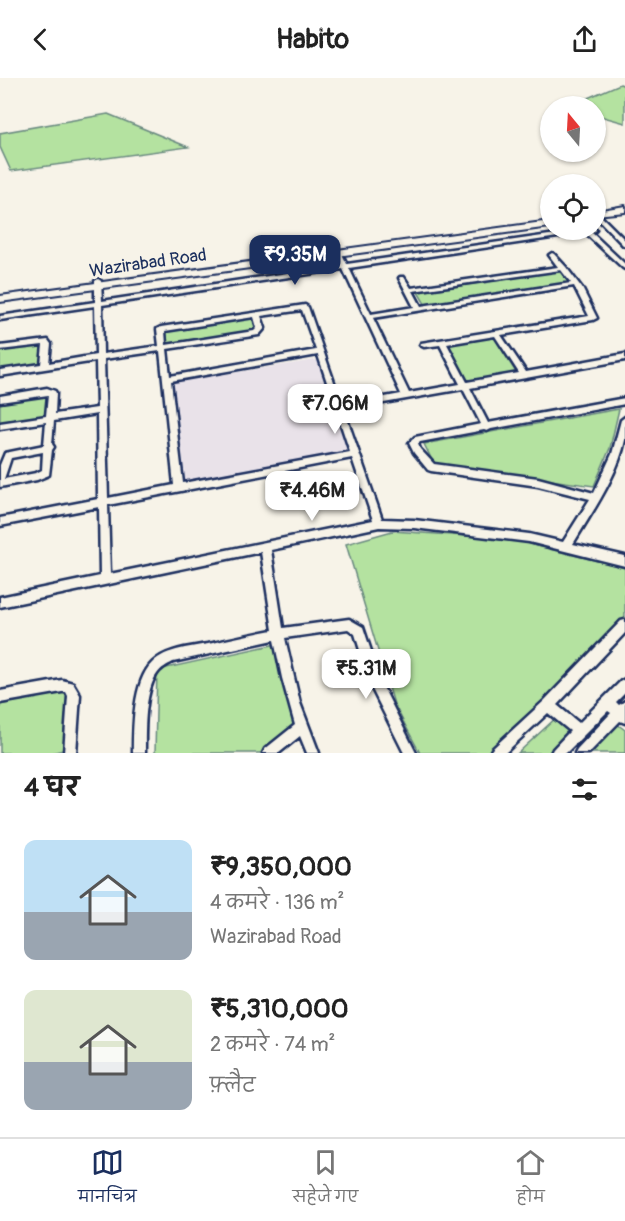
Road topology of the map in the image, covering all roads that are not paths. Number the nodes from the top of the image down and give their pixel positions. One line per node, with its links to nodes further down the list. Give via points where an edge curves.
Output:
1 (625, 209): 2 (highway)
2 (606, 214)
3 (625, 214): 4 (highway)
4 (606, 216)
5 (540, 221): 19 (highway, Wazirabad Road)
6 (540, 225): 13 (highway, Wazirabad Road)
7 (606, 226): 11 (street)
8 (540, 237): 15 (street)
9 (606, 238): 12 (street)
10 (603, 240): 16 (street)
11 (625, 244)
12 (625, 251)
13 (339, 254): 15 (street); 19 (highway, Wazirabad Road)
14 (552, 255): 17 (street)
15 (345, 267): 24 (street); 27 (street)
16 (625, 267)
17 (564, 268): 20 (street); 21 (street)
18 (402, 278): 21 (street)
19 (98, 284): 22 (highway, Wazirabad Road); 23 (highway, Wazirabad Road); 24 (street)
20 (576, 284): 25 (street); 29 (street, via 593,318)
21 (409, 290): 25 (street)
22 (0, 295)
23 (0, 300)
24 (99, 303): 28 (street); 36 (street)
25 (419, 309): 27 (street)
26 (257, 314): 33 (street, via 163,327); 33 (street, via 261,328 256,333); 34 (street, via 306,307)
27 (369, 316): 42 (street)
28 (0, 318)
29 (497, 334): 30 (street); 39 (street)
30 (442, 342): 31 (street); 41 (street)
31 (424, 345)
32 (0, 348): 37 (street, via 45,342)
33 (162, 348): 36 (street); 40 (street)
34 (321, 352): 40 (street); 45 (street)
35 (625, 357): 39 (street)
36 (100, 358): 37 (street); 46 (street)
37 (45, 366): 38 (street)
38 (0, 374)
39 (524, 375): 41 (street)
40 (166, 379): 55 (street)
41 (466, 385): 42 (street); 50 (street)
42 (406, 396): 45 (street)
43 (0, 399): 47 (street, via 50,391)
44 (625, 401): 50 (street)
45 (340, 408): 52 (street)
46 (101, 410): 47 (street); 57 (street)
47 (51, 418): 49 (street); 51 (street)
48 (625, 420): 56 (street, via 613,465)
49 (0, 426)
50 (487, 428): 56 (street, via 413,443 431,467 549,484)
51 (50, 447): 53 (street, via 8,455); 54 (street, via 48,467 42,475)
52 (356, 454): 55 (street); 59 (street)
53 (0, 478)
54 (0, 483)
55 (179, 488): 57 (street)
56 (596, 497): 61 (street)
57 (103, 502): 58 (street); 63 (street)
58 (0, 522)
59 (379, 523): 60 (street); 61 (street, via 495,533)
60 (265, 546): 63 (street); 66 (street)
61 (566, 546): 62 (street)
62 (625, 561)
63 (105, 579): 64 (street)
64 (0, 602)
65 (625, 625): 70 (street)
66 (279, 634): 72 (street); 75 (street, via 172,657 154,668 145,687); 78 (street, via 349,624 357,627 380,695)
67 (625, 685): 69 (street)
68 (0, 697): 74 (street, via 69,687 74,695)
69 (607, 703): 71 (street); 73 (street)
70 (548, 705): 73 (street); 79 (street)
71 (623, 712): 81 (street)
72 (302, 727): 76 (street); 77 (street)
73 (579, 731): 80 (street)
74 (70, 753)
75 (139, 753)
76 (269, 753)
77 (313, 753)
78 (410, 753)
79 (496, 753)
80 (557, 753)
81 (581, 753)

